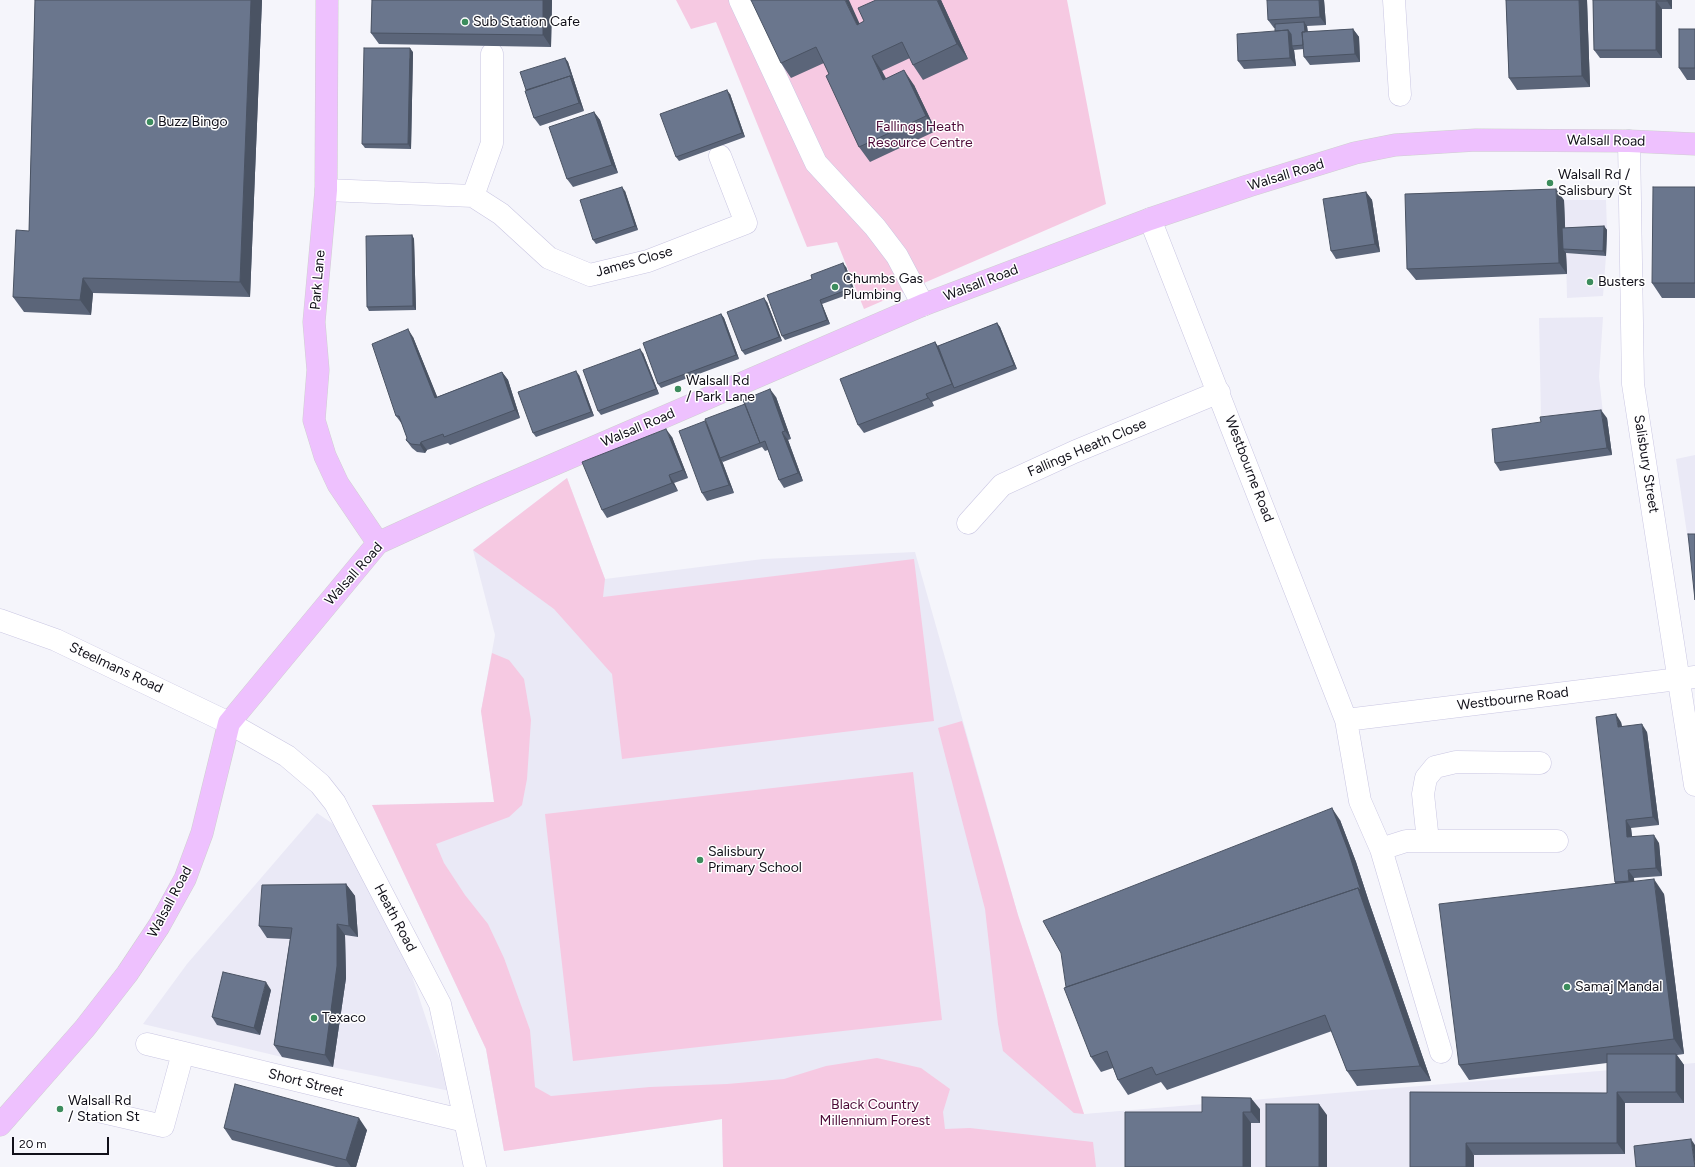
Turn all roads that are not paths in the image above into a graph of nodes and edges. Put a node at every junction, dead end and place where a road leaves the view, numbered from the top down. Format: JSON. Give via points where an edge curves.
{"nodes":[{"id":1,"x":327,"y":0,"type":"edge"},
{"id":2,"x":740,"y":0,"type":"edge"},
{"id":3,"x":1394,"y":0,"type":"edge"},
{"id":4,"x":492,"y":54,"type":"edge"},
{"id":5,"x":1400,"y":95,"type":"dead end"},
{"id":6,"x":1629,"y":141,"type":"junction"},
{"id":7,"x":1695,"y":144,"type":"edge"},
{"id":8,"x":720,"y":156,"type":"dead end"},
{"id":9,"x":326,"y":190,"type":"junction"},
{"id":10,"x":472,"y":196,"type":"junction"},
{"id":11,"x":1150,"y":219,"type":"junction"},
{"id":12,"x":922,"y":305,"type":"junction"},
{"id":13,"x":1219,"y":392,"type":"junction"},
{"id":14,"x":968,"y":523,"type":"dead end"},
{"id":15,"x":378,"y":543,"type":"junction"},
{"id":16,"x":0,"y":620,"type":"edge"},
{"id":17,"x":1687,"y":678,"type":"edge"},
{"id":18,"x":1346,"y":720,"type":"junction"},
{"id":19,"x":229,"y":723,"type":"junction"},
{"id":20,"x":1540,"y":763,"type":"dead end"},
{"id":21,"x":1695,"y":785,"type":"edge"},
{"id":22,"x":1428,"y":841,"type":"junction"},
{"id":23,"x":1557,"y":841,"type":"dead end"},
{"id":24,"x":1382,"y":849,"type":"junction"},
{"id":25,"x":147,"y":1044,"type":"dead end"},
{"id":26,"x":1441,"y":1052,"type":"dead end"},
{"id":27,"x":183,"y":1053,"type":"junction"},
{"id":28,"x":98,"y":1111,"type":"dead end"},
{"id":29,"x":465,"y":1122,"type":"junction"},
{"id":30,"x":0,"y":1125,"type":"edge"},
{"id":31,"x":475,"y":1167,"type":"edge"}],
"edges":[{"from":1,"to":9,"type":"main road","name":"Park Lane"},
{"from":2,"to":12,"type":"street","via":[[816,163],[875,227],[897,256]]},
{"from":3,"to":5,"type":"street"},
{"from":4,"to":10,"type":"street","via":[[492,142]]},
{"from":6,"to":7,"type":"main road","name":"Walsall Road"},
{"from":6,"to":11,"type":"main road","name":"Walsall Road","via":[[1476,140],[1395,145],[1340,158]]},
{"from":6,"to":17,"type":"street","name":"Salisbury Street","via":[[1633,384]]},
{"from":8,"to":10,"type":"street","name":"James Close","via":[[746,223],[648,261],[590,275],[549,258],[501,214]]},
{"from":9,"to":10,"type":"street","name":"James Close"},
{"from":9,"to":15,"type":"main road","name":"Park Lane","via":[[314,322],[318,370],[314,420],[325,456],[338,484]]},
{"from":11,"to":12,"type":"main road","name":"Walsall Road"},
{"from":11,"to":13,"type":"street","name":"Westbourne Road"},
{"from":12,"to":15,"type":"main road","name":"Walsall Road"},
{"from":13,"to":14,"type":"street","name":"Fallings Heath Close","via":[[1002,485]]},
{"from":13,"to":18,"type":"street","name":"Westbourne Road"},
{"from":15,"to":19,"type":"main road","name":"Walsall Road"},
{"from":16,"to":19,"type":"street","name":"Steelmans Road","via":[[56,640]]},
{"from":17,"to":18,"type":"street","name":"Westbourne Road"},
{"from":17,"to":21,"type":"street","name":"Salisbury Street"},
{"from":18,"to":24,"type":"street","name":"Westbourne Road","via":[[1360,801]]},
{"from":19,"to":29,"type":"street","name":"Heath Road","via":[[287,756],[320,784],[335,803],[440,1004]]},
{"from":19,"to":30,"type":"main road","name":"Walsall Road","via":[[202,832],[185,879],[159,926],[85,1028]]},
{"from":20,"to":22,"type":"street","via":[[1456,762],[1435,767],[1426,778],[1423,794]]},
{"from":22,"to":23,"type":"street"},
{"from":22,"to":24,"type":"street","via":[[1406,841]]},
{"from":24,"to":26,"type":"street","name":"Westbourne Road"},
{"from":25,"to":27,"type":"street","name":"Short Street"},
{"from":27,"to":28,"type":"street","via":[[163,1126]]},
{"from":27,"to":29,"type":"street","name":"Short Street"},
{"from":29,"to":31,"type":"street","name":"Heath Road"}]}
